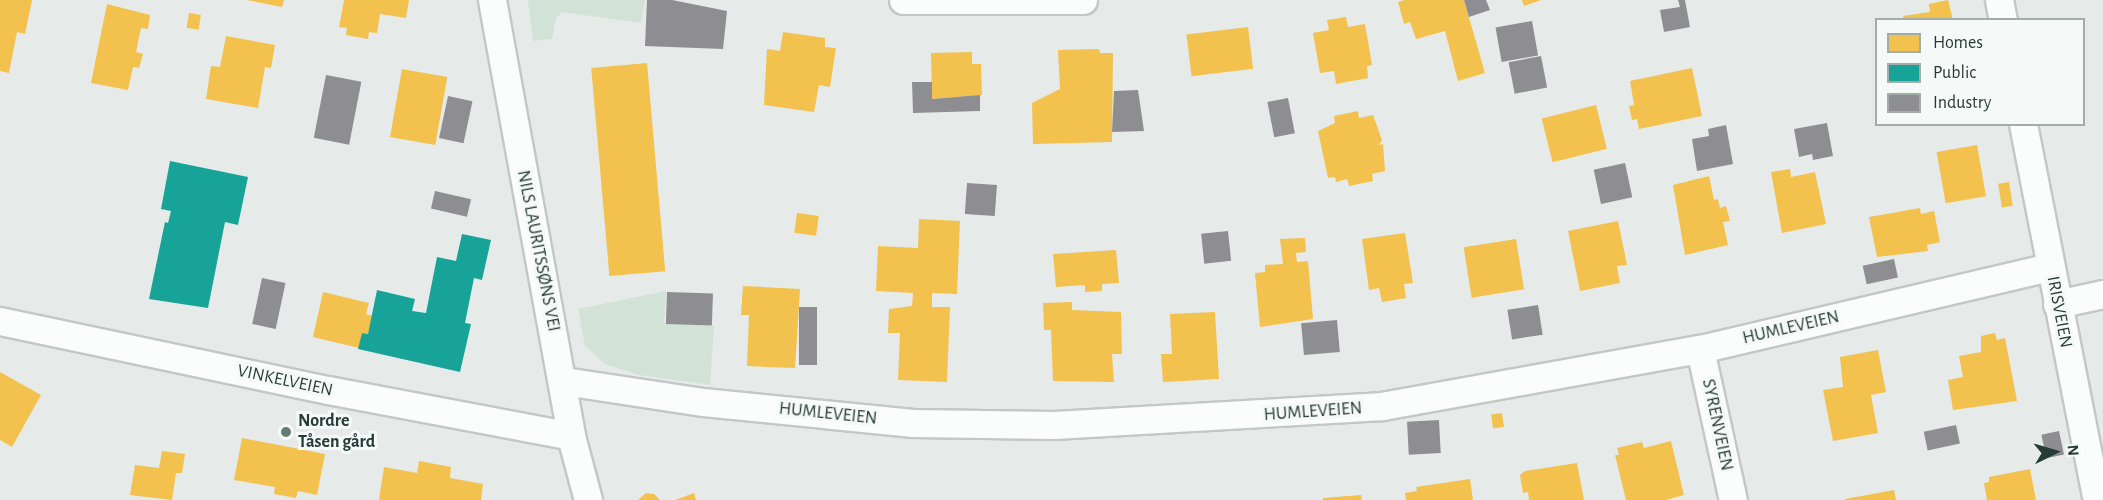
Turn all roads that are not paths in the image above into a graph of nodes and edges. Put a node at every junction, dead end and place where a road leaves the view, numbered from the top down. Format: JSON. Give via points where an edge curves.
{"nodes":[{"id":1,"x":492,"y":0,"type":"edge"},
{"id":2,"x":903,"y":0,"type":"edge"},
{"id":3,"x":1083,"y":0,"type":"edge"},
{"id":4,"x":1999,"y":0,"type":"edge"},
{"id":5,"x":2003,"y":18,"type":"edge"},
{"id":6,"x":2023,"y":126,"type":"edge"},
{"id":7,"x":2050,"y":267,"type":"junction"},
{"id":8,"x":2103,"y":294,"type":"edge"},
{"id":9,"x":2057,"y":304,"type":"junction"},
{"id":10,"x":0,"y":321,"type":"edge"},
{"id":11,"x":1700,"y":349,"type":"junction"},
{"id":12,"x":564,"y":381,"type":"junction"},
{"id":13,"x":571,"y":436,"type":"junction"},
{"id":14,"x":588,"y":500,"type":"edge"},
{"id":15,"x":1733,"y":500,"type":"edge"},
{"id":16,"x":2097,"y":500,"type":"edge"}],
"edges":[{"from":1,"to":12,"type":"street","name":"NILS LAURITSSØNS VEI"},
{"from":2,"to":3,"type":"street"},
{"from":4,"to":5,"type":"street"},
{"from":6,"to":7,"type":"street","name":"IRISVEIEN"},
{"from":7,"to":9,"type":"street","name":"IRISVEIEN"},
{"from":7,"to":11,"type":"street","name":"HUMLEVEIEN"},
{"from":8,"to":9,"type":"street"},
{"from":9,"to":16,"type":"street","name":"IRISVEIEN"},
{"from":10,"to":13,"type":"street","name":"VINKELVEIEN"},
{"from":11,"to":12,"type":"street","name":"HUMLEVEIEN","via":[[1383,406],[1055,425],[913,423],[703,402]]},
{"from":11,"to":15,"type":"street","name":"SYRENVEIEN"},
{"from":12,"to":13,"type":"street","name":"NILS LAURITSSØNS VEI"},
{"from":13,"to":14,"type":"street","name":"NILS LAURITSSØNS VEI"}]}
